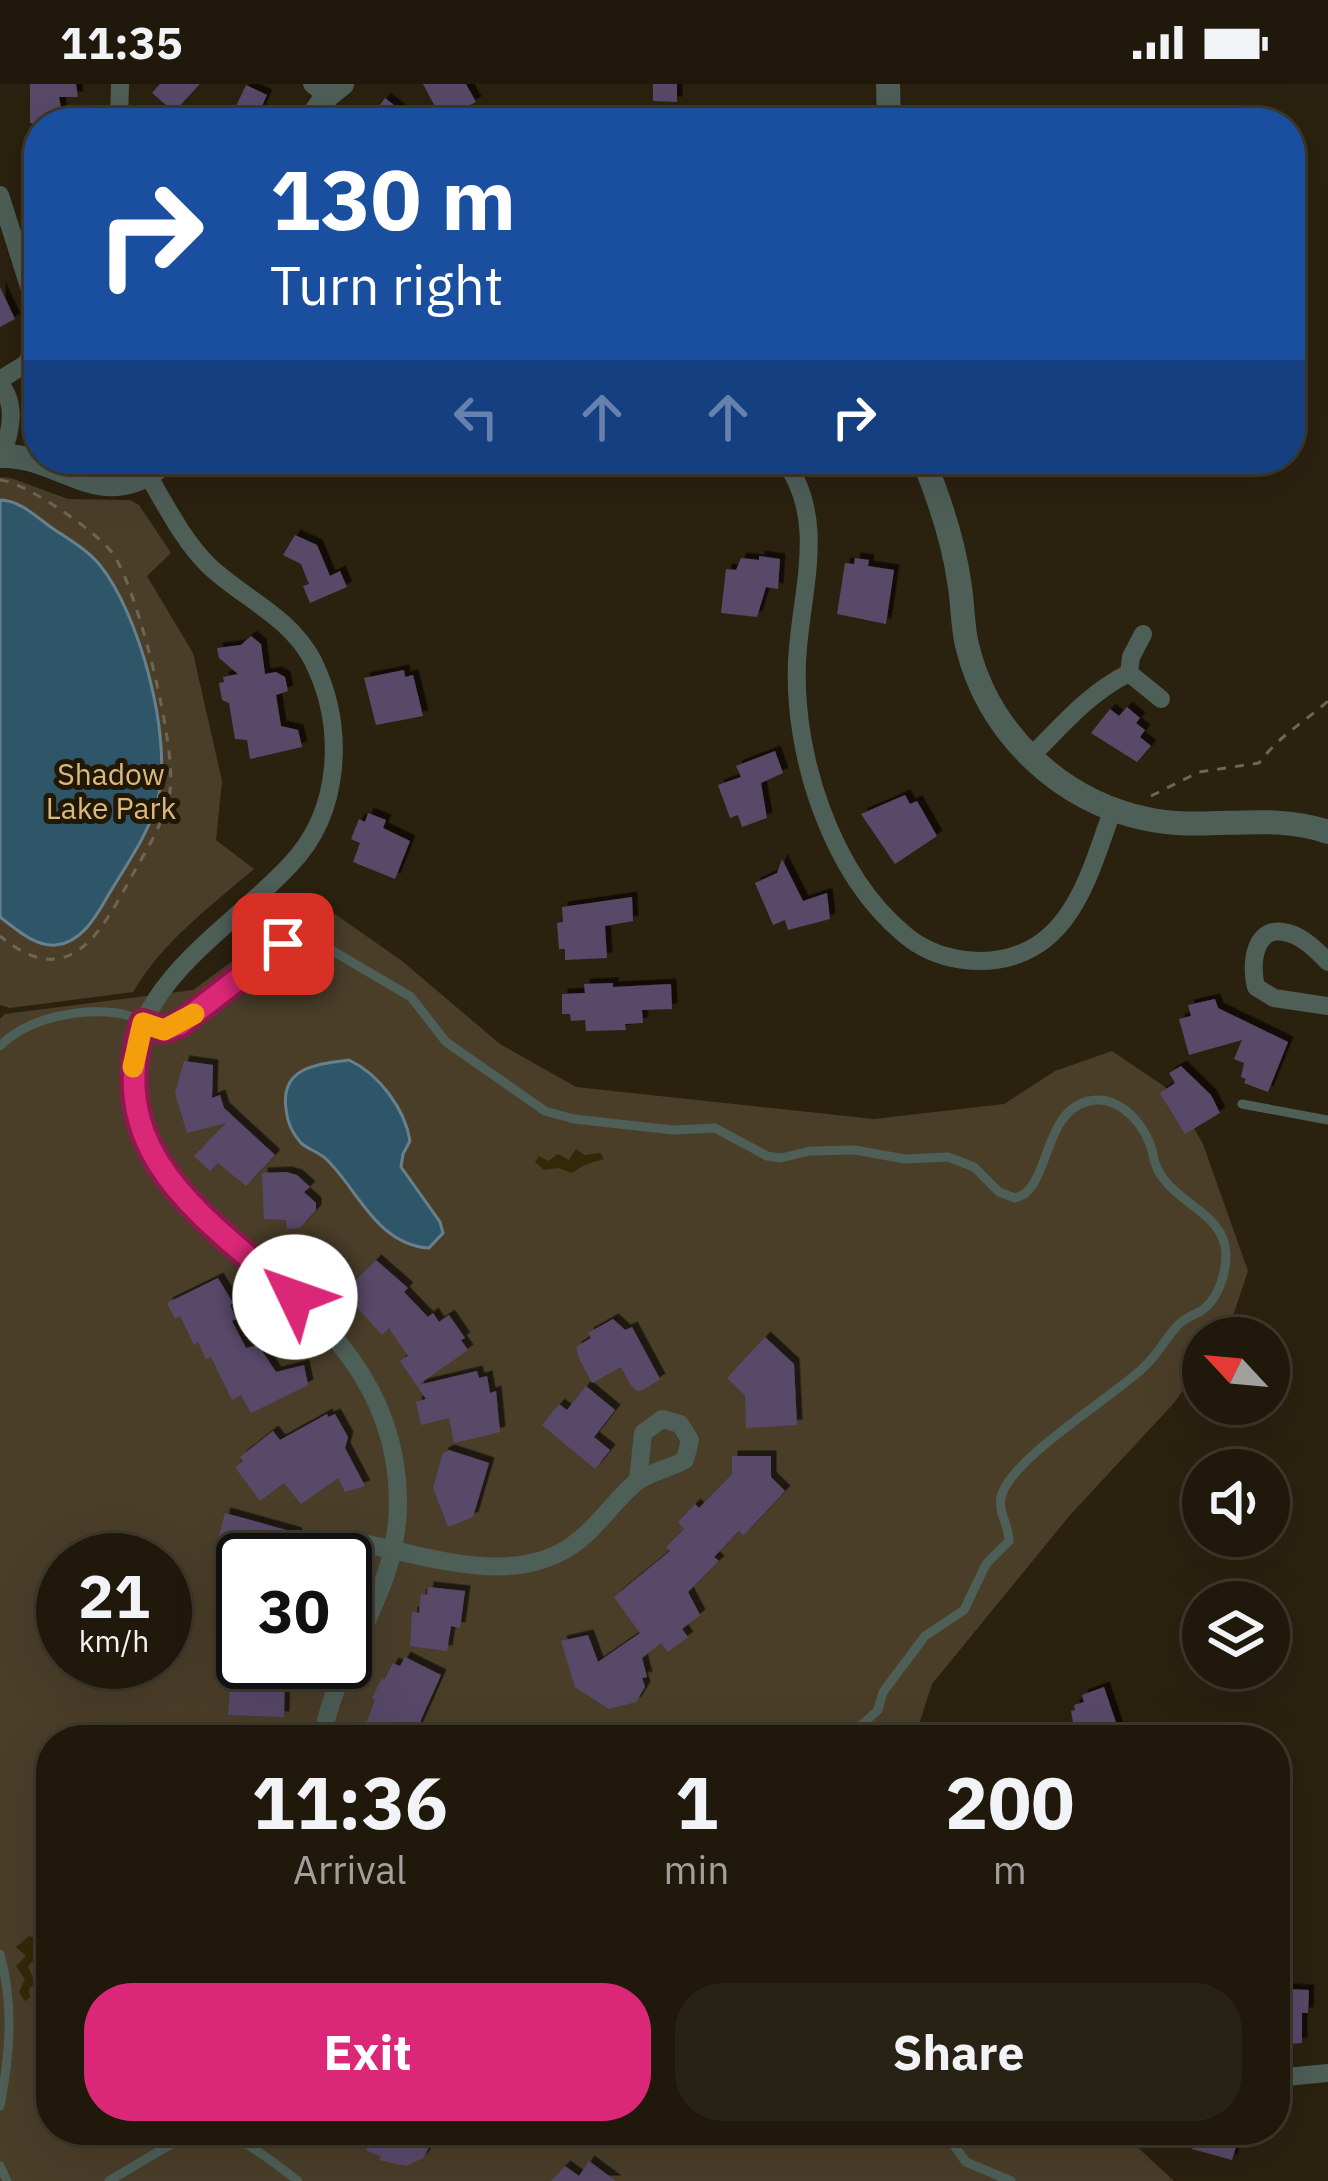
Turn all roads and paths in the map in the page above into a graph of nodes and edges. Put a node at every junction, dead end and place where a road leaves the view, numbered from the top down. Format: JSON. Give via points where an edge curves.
{"nodes":[{"id":1,"x":0,"y":195,"type":"edge"},
{"id":2,"x":24,"y":271,"type":"edge"},
{"id":3,"x":0,"y":382,"type":"edge"},
{"id":4,"x":0,"y":455,"type":"edge"},
{"id":5,"x":69,"y":474,"type":"edge"},
{"id":6,"x":137,"y":474,"type":"edge"},
{"id":7,"x":160,"y":474,"type":"edge"},
{"id":8,"x":794,"y":474,"type":"edge"},
{"id":9,"x":929,"y":474,"type":"edge"},
{"id":10,"x":0,"y":480,"type":"edge"},
{"id":11,"x":1143,"y":634,"type":"dead end"},
{"id":12,"x":1129,"y":673,"type":"junction"},
{"id":13,"x":1161,"y":700,"type":"dead end"},
{"id":14,"x":1328,"y":701,"type":"edge"},
{"id":15,"x":1030,"y":758,"type":"junction"},
{"id":16,"x":1150,"y":797,"type":"dead end"},
{"id":17,"x":1113,"y":809,"type":"junction"},
{"id":18,"x":1328,"y":832,"type":"edge"},
{"id":19,"x":0,"y":936,"type":"edge"},
{"id":20,"x":1328,"y":962,"type":"edge"},
{"id":21,"x":1328,"y":1006,"type":"edge"},
{"id":22,"x":143,"y":1023,"type":"junction"},
{"id":23,"x":0,"y":1046,"type":"edge"},
{"id":24,"x":1242,"y":1104,"type":"dead end"},
{"id":25,"x":1328,"y":1120,"type":"edge"},
{"id":26,"x":638,"y":1480,"type":"dead end"},
{"id":27,"x":372,"y":1544,"type":"edge"},
{"id":28,"x":395,"y":1548,"type":"junction"},
{"id":29,"x":372,"y":1607,"type":"edge"},
{"id":30,"x":336,"y":1689,"type":"edge"},
{"id":31,"x":326,"y":1725,"type":"edge"},
{"id":32,"x":862,"y":1725,"type":"edge"},
{"id":33,"x":0,"y":1954,"type":"edge"},
{"id":34,"x":1328,"y":2074,"type":"edge"},
{"id":35,"x":1290,"y":2077,"type":"edge"},
{"id":36,"x":0,"y":2105,"type":"edge"},
{"id":37,"x":167,"y":2145,"type":"edge"},
{"id":38,"x":251,"y":2145,"type":"edge"},
{"id":39,"x":954,"y":2145,"type":"edge"},
{"id":40,"x":0,"y":2166,"type":"edge"},
{"id":41,"x":7,"y":2181,"type":"edge"},
{"id":42,"x":110,"y":2181,"type":"edge"},
{"id":43,"x":298,"y":2181,"type":"edge"},
{"id":44,"x":1011,"y":2181,"type":"edge"}],
"edges":[{"from":1,"to":2,"type":"street"},
{"from":3,"to":4,"type":"street","via":[[11,428]]},
{"from":5,"to":6,"type":"street","via":[[113,484]]},
{"from":7,"to":22,"type":"street","via":[[181,535],[289,625],[312,658],[330,701],[335,748],[330,789],[293,862],[182,965]]},
{"from":8,"to":17,"type":"street","via":[[812,541],[796,669],[809,765],[860,886],[893,925],[919,947],[953,958],[989,962],[1027,951],[1065,921]]},
{"from":9,"to":15,"type":"street","via":[[967,646],[994,710]]},
{"from":10,"to":19,"type":"path","via":[[38,495],[112,551],[148,642],[171,768],[161,820],[100,934],[81,951],[40,959]]},
{"from":11,"to":12,"type":"street"},
{"from":12,"to":13,"type":"street"},
{"from":12,"to":15,"type":"street","via":[[1079,705]]},
{"from":14,"to":16,"type":"path","via":[[1280,735],[1258,763],[1199,772]]},
{"from":15,"to":17,"type":"street","via":[[1073,793]]},
{"from":17,"to":18,"type":"street","via":[[1180,826],[1267,820]]},
{"from":20,"to":21,"type":"street","via":[[1286,931],[1269,934],[1251,966],[1256,987],[1274,998]]},
{"from":22,"to":23,"type":"lane","via":[[118,1013],[70,1015],[22,1029]]},
{"from":22,"to":28,"type":"street","via":[[134,1095],[149,1147],[174,1189],[326,1324],[366,1377],[389,1437]]},
{"from":22,"to":32,"type":"lane","via":[[164,1030],[180,1024],[267,953],[301,940],[411,997],[446,1042],[545,1111],[574,1119],[715,1128],[781,1158],[810,1150],[948,1157],[1015,1198],[1031,1190],[1072,1110],[1108,1102],[1140,1124],[1160,1179],[1214,1221],[1226,1249],[1217,1294],[1182,1320],[1145,1367],[1009,1479],[1000,1511],[1009,1541],[986,1564],[964,1610],[925,1636]]},
{"from":24,"to":25,"type":"lane"},
{"from":26,"to":28,"type":"street","via":[[592,1529],[539,1563],[446,1561]]},
{"from":27,"to":28,"type":"street"},
{"from":28,"to":29,"type":"street"},
{"from":30,"to":31,"type":"street"},
{"from":33,"to":36,"type":"lane","via":[[11,2022]]},
{"from":34,"to":35,"type":"street"},
{"from":37,"to":42,"type":"lane"},
{"from":38,"to":43,"type":"lane"},
{"from":39,"to":44,"type":"lane","via":[[966,2162]]},
{"from":40,"to":41,"type":"lane"}]}
